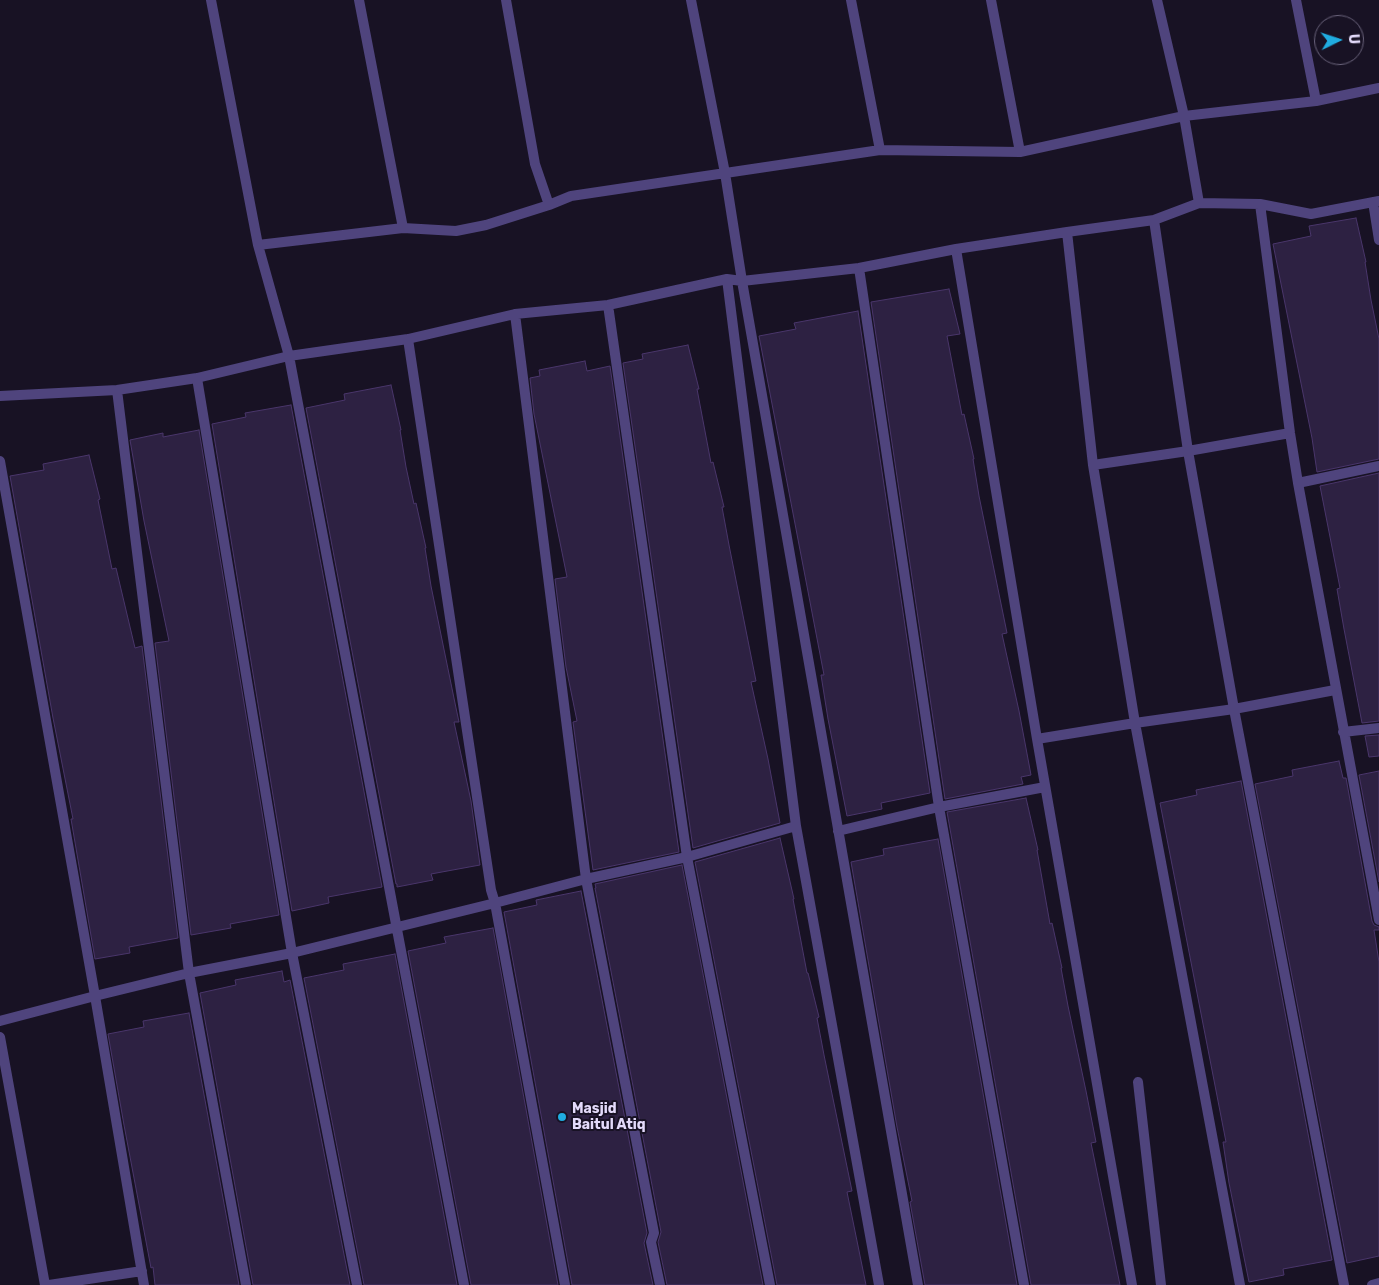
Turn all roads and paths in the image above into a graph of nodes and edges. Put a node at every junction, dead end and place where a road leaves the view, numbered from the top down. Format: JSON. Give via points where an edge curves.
{"nodes":[{"id":1,"x":211,"y":0,"type":"edge"},
{"id":2,"x":359,"y":0,"type":"edge"},
{"id":3,"x":506,"y":0,"type":"edge"},
{"id":4,"x":691,"y":0,"type":"edge"},
{"id":5,"x":851,"y":0,"type":"edge"},
{"id":6,"x":991,"y":0,"type":"edge"},
{"id":7,"x":1157,"y":0,"type":"edge"},
{"id":8,"x":1296,"y":0,"type":"edge"},
{"id":9,"x":1379,"y":88,"type":"edge"},
{"id":10,"x":1316,"y":101,"type":"junction"},
{"id":11,"x":1184,"y":116,"type":"junction"},
{"id":12,"x":880,"y":150,"type":"junction"},
{"id":13,"x":1020,"y":152,"type":"junction"},
{"id":14,"x":725,"y":172,"type":"junction"},
{"id":15,"x":1376,"y":201,"type":"edge"},
{"id":16,"x":1199,"y":203,"type":"junction"},
{"id":17,"x":1260,"y":204,"type":"junction"},
{"id":18,"x":549,"y":205,"type":"junction"},
{"id":19,"x":1154,"y":220,"type":"junction"},
{"id":20,"x":402,"y":228,"type":"junction"},
{"id":21,"x":1067,"y":232,"type":"junction"},
{"id":22,"x":1379,"y":240,"type":"edge"},
{"id":23,"x":258,"y":245,"type":"junction"},
{"id":24,"x":956,"y":249,"type":"junction"},
{"id":25,"x":859,"y":268,"type":"junction"},
{"id":26,"x":727,"y":279,"type":"junction"},
{"id":27,"x":742,"y":281,"type":"junction"},
{"id":28,"x":608,"y":305,"type":"junction"},
{"id":29,"x":515,"y":314,"type":"junction"},
{"id":30,"x":408,"y":339,"type":"junction"},
{"id":31,"x":289,"y":356,"type":"junction"},
{"id":32,"x":197,"y":378,"type":"junction"},
{"id":33,"x":117,"y":390,"type":"junction"},
{"id":34,"x":0,"y":396,"type":"edge"},
{"id":35,"x":1290,"y":434,"type":"junction"},
{"id":36,"x":1188,"y":451,"type":"junction"},
{"id":37,"x":0,"y":461,"type":"edge"},
{"id":38,"x":1093,"y":465,"type":"junction"},
{"id":39,"x":1379,"y":466,"type":"edge"},
{"id":40,"x":1298,"y":483,"type":"junction"},
{"id":41,"x":1335,"y":690,"type":"junction"},
{"id":42,"x":1234,"y":709,"type":"junction"},
{"id":43,"x":1135,"y":722,"type":"junction"},
{"id":44,"x":1379,"y":728,"type":"edge"},
{"id":45,"x":1343,"y":732,"type":"junction"},
{"id":46,"x":1037,"y":739,"type":"junction"},
{"id":47,"x":1046,"y":788,"type":"junction"},
{"id":48,"x":939,"y":807,"type":"junction"},
{"id":49,"x":796,"y":826,"type":"junction"},
{"id":50,"x":838,"y":831,"type":"junction"},
{"id":51,"x":687,"y":857,"type":"junction"},
{"id":52,"x":586,"y":879,"type":"junction"},
{"id":53,"x":495,"y":903,"type":"junction"},
{"id":54,"x":1379,"y":920,"type":"edge"},
{"id":55,"x":397,"y":928,"type":"junction"},
{"id":56,"x":292,"y":953,"type":"junction"},
{"id":57,"x":190,"y":973,"type":"junction"},
{"id":58,"x":95,"y":996,"type":"junction"},
{"id":59,"x":0,"y":1021,"type":"edge"},
{"id":60,"x":0,"y":1037,"type":"edge"},
{"id":61,"x":1138,"y":1082,"type":"dead end"},
{"id":62,"x":142,"y":1272,"type":"junction"},
{"id":63,"x":1379,"y":1283,"type":"edge"},
{"id":64,"x":45,"y":1285,"type":"edge"},
{"id":65,"x":49,"y":1285,"type":"edge"},
{"id":66,"x":144,"y":1285,"type":"edge"},
{"id":67,"x":246,"y":1285,"type":"edge"},
{"id":68,"x":357,"y":1285,"type":"edge"},
{"id":69,"x":464,"y":1285,"type":"edge"},
{"id":70,"x":565,"y":1285,"type":"edge"},
{"id":71,"x":660,"y":1285,"type":"edge"},
{"id":72,"x":770,"y":1285,"type":"edge"},
{"id":73,"x":879,"y":1285,"type":"edge"},
{"id":74,"x":918,"y":1285,"type":"edge"},
{"id":75,"x":1024,"y":1285,"type":"edge"},
{"id":76,"x":1132,"y":1285,"type":"edge"},
{"id":77,"x":1161,"y":1285,"type":"edge"},
{"id":78,"x":1240,"y":1285,"type":"edge"},
{"id":79,"x":1344,"y":1285,"type":"edge"},
{"id":80,"x":1372,"y":1285,"type":"edge"}],
"edges":[{"from":1,"to":23,"type":"street"},
{"from":2,"to":20,"type":"street"},
{"from":3,"to":18,"type":"street","via":[[535,164]]},
{"from":4,"to":14,"type":"street"},
{"from":5,"to":12,"type":"street"},
{"from":6,"to":13,"type":"street"},
{"from":7,"to":11,"type":"street"},
{"from":8,"to":10,"type":"street"},
{"from":9,"to":10,"type":"street"},
{"from":10,"to":11,"type":"street"},
{"from":11,"to":13,"type":"street"},
{"from":11,"to":16,"type":"street"},
{"from":12,"to":13,"type":"street"},
{"from":12,"to":14,"type":"street"},
{"from":14,"to":18,"type":"street","via":[[571,196]]},
{"from":14,"to":27,"type":"street"},
{"from":15,"to":17,"type":"street","via":[[1311,214]]},
{"from":15,"to":22,"type":"street"},
{"from":16,"to":17,"type":"street"},
{"from":16,"to":19,"type":"street"},
{"from":17,"to":35,"type":"street"},
{"from":18,"to":20,"type":"street","via":[[456,231]]},
{"from":19,"to":21,"type":"street"},
{"from":19,"to":36,"type":"street"},
{"from":20,"to":23,"type":"street"},
{"from":21,"to":24,"type":"street"},
{"from":21,"to":38,"type":"street"},
{"from":23,"to":31,"type":"street"},
{"from":24,"to":25,"type":"street"},
{"from":24,"to":46,"type":"street"},
{"from":25,"to":27,"type":"street"},
{"from":25,"to":48,"type":"street"},
{"from":26,"to":27,"type":"street"},
{"from":26,"to":28,"type":"street"},
{"from":26,"to":49,"type":"street"},
{"from":27,"to":50,"type":"street"},
{"from":28,"to":29,"type":"street"},
{"from":28,"to":51,"type":"street"},
{"from":29,"to":30,"type":"street"},
{"from":29,"to":52,"type":"street"},
{"from":30,"to":31,"type":"street"},
{"from":30,"to":53,"type":"street"},
{"from":31,"to":32,"type":"street"},
{"from":31,"to":55,"type":"street"},
{"from":32,"to":33,"type":"street"},
{"from":32,"to":56,"type":"street"},
{"from":33,"to":34,"type":"street"},
{"from":33,"to":57,"type":"street"},
{"from":35,"to":36,"type":"street"},
{"from":35,"to":40,"type":"street"},
{"from":36,"to":38,"type":"street"},
{"from":36,"to":42,"type":"street"},
{"from":37,"to":58,"type":"street"},
{"from":38,"to":43,"type":"street"},
{"from":39,"to":40,"type":"street"},
{"from":40,"to":41,"type":"street"},
{"from":41,"to":42,"type":"street"},
{"from":41,"to":45,"type":"street"},
{"from":42,"to":43,"type":"street"},
{"from":42,"to":79,"type":"street"},
{"from":43,"to":46,"type":"street"},
{"from":43,"to":78,"type":"street"},
{"from":44,"to":45,"type":"street"},
{"from":45,"to":54,"type":"street"},
{"from":46,"to":47,"type":"street"},
{"from":47,"to":48,"type":"street"},
{"from":47,"to":76,"type":"street"},
{"from":48,"to":50,"type":"street"},
{"from":48,"to":75,"type":"street"},
{"from":49,"to":51,"type":"street"},
{"from":49,"to":73,"type":"street"},
{"from":50,"to":74,"type":"street"},
{"from":51,"to":52,"type":"street"},
{"from":51,"to":72,"type":"street"},
{"from":52,"to":53,"type":"street"},
{"from":52,"to":71,"type":"street","via":[[654,1233],[651,1242]]},
{"from":53,"to":55,"type":"street"},
{"from":53,"to":70,"type":"street"},
{"from":55,"to":56,"type":"street"},
{"from":55,"to":69,"type":"street"},
{"from":56,"to":57,"type":"street"},
{"from":56,"to":68,"type":"street"},
{"from":57,"to":58,"type":"street"},
{"from":57,"to":67,"type":"street"},
{"from":58,"to":59,"type":"street"},
{"from":58,"to":62,"type":"street"},
{"from":60,"to":64,"type":"street"},
{"from":61,"to":77,"type":"street"},
{"from":62,"to":65,"type":"street"},
{"from":62,"to":66,"type":"street"},
{"from":63,"to":80,"type":"street"}]}
